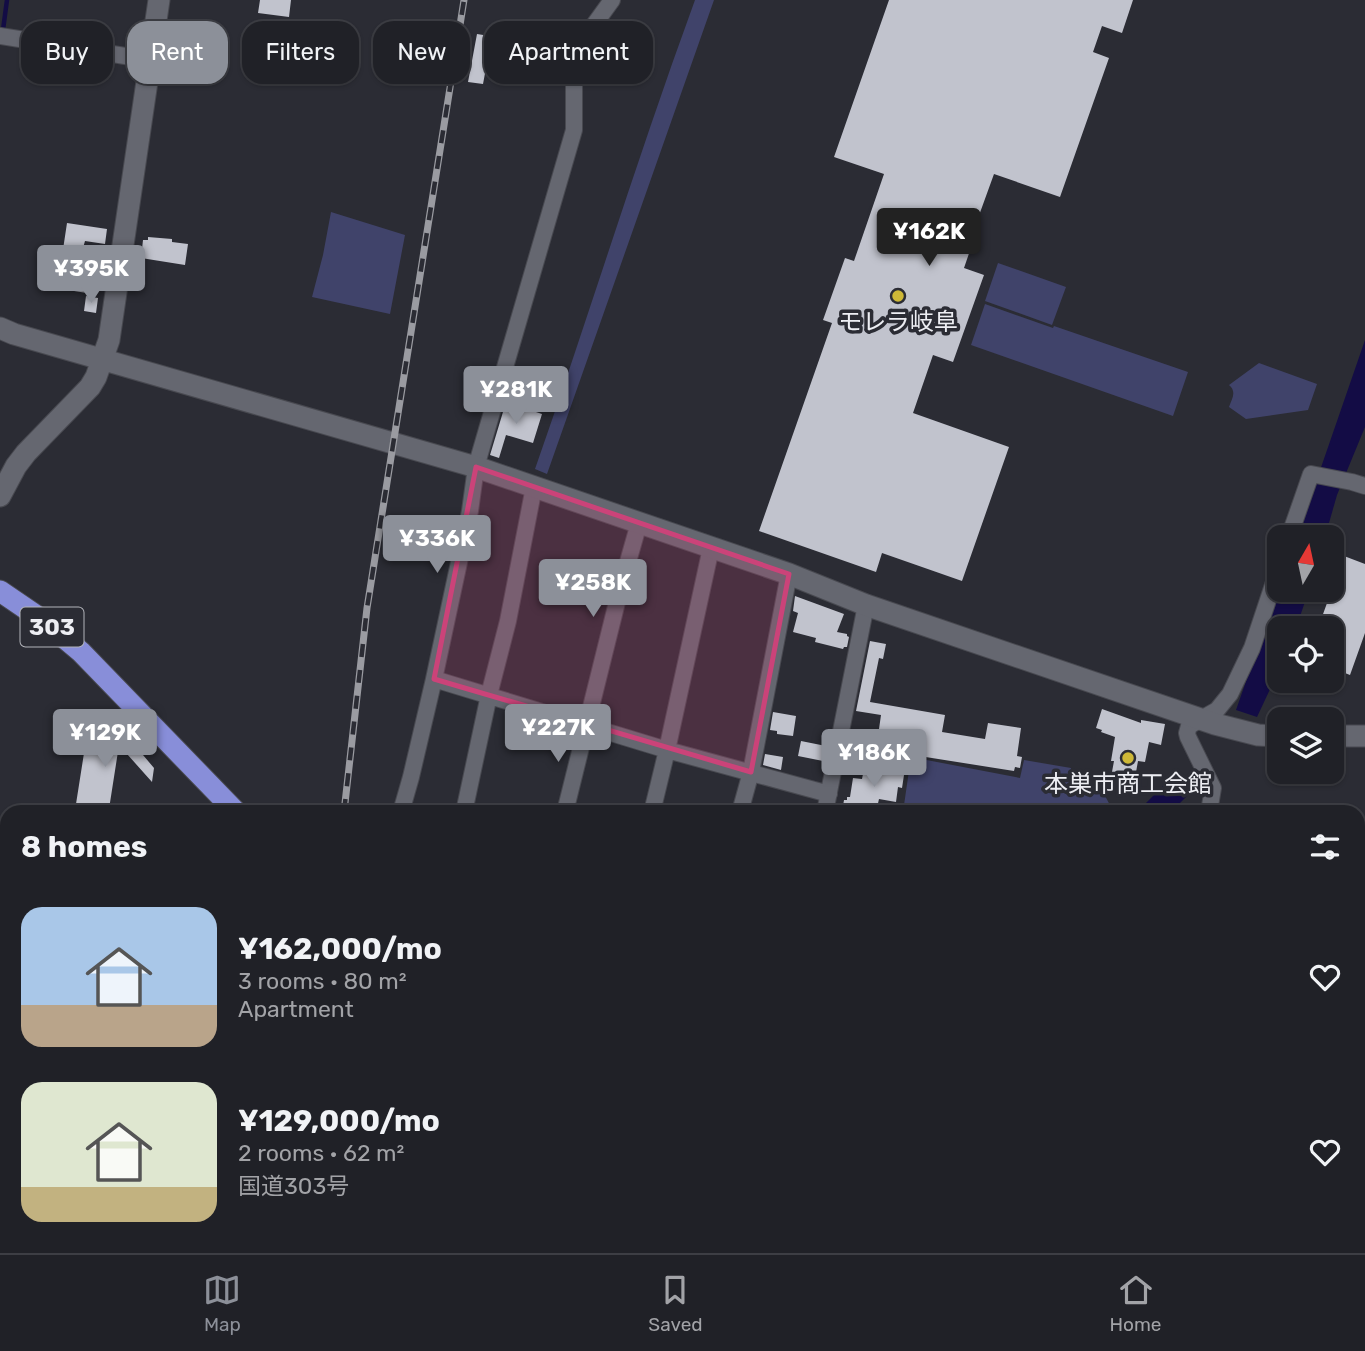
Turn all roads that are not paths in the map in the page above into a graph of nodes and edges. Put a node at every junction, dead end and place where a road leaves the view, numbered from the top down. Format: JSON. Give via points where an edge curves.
{"nodes":[{"id":1,"x":159,"y":0,"type":"edge"},
{"id":2,"x":612,"y":0,"type":"edge"},
{"id":3,"x":156,"y":21,"type":"edge"},
{"id":4,"x":0,"y":36,"type":"edge"},
{"id":5,"x":127,"y":56,"type":"edge"},
{"id":6,"x":146,"y":84,"type":"edge"},
{"id":7,"x":0,"y":328,"type":"edge"},
{"id":8,"x":102,"y":360,"type":"junction"},
{"id":9,"x":476,"y":467,"type":"junction"},
{"id":10,"x":1365,"y":486,"type":"edge"},
{"id":11,"x":534,"y":487,"type":"junction"},
{"id":12,"x":0,"y":496,"type":"edge"},
{"id":13,"x":639,"y":523,"type":"junction"},
{"id":14,"x":1293,"y":525,"type":"edge"},
{"id":15,"x":711,"y":548,"type":"junction"},
{"id":16,"x":789,"y":575,"type":"junction"},
{"id":17,"x":0,"y":591,"type":"edge"},
{"id":18,"x":1267,"y":602,"type":"edge"},
{"id":19,"x":866,"y":605,"type":"junction"},
{"id":20,"x":433,"y":679,"type":"junction"},
{"id":21,"x":489,"y":695,"type":"junction"},
{"id":22,"x":1200,"y":719,"type":"junction"},
{"id":23,"x":587,"y":724,"type":"junction"},
{"id":24,"x":1267,"y":735,"type":"edge"},
{"id":25,"x":1344,"y":736,"type":"edge"},
{"id":26,"x":1365,"y":736,"type":"edge"},
{"id":27,"x":667,"y":750,"type":"junction"},
{"id":28,"x":751,"y":772,"type":"junction"},
{"id":29,"x":829,"y":794,"type":"junction"},
{"id":30,"x":229,"y":805,"type":"edge"},
{"id":31,"x":403,"y":805,"type":"edge"},
{"id":32,"x":465,"y":805,"type":"edge"},
{"id":33,"x":567,"y":805,"type":"edge"},
{"id":34,"x":654,"y":805,"type":"edge"},
{"id":35,"x":742,"y":805,"type":"edge"},
{"id":36,"x":827,"y":805,"type":"edge"},
{"id":37,"x":1210,"y":805,"type":"edge"},
{"id":38,"x":641,"y":1253,"type":"edge"},
{"id":39,"x":647,"y":1253,"type":"edge"}],
"edges":[{"from":1,"to":3,"type":"street"},
{"from":2,"to":9,"type":"street","via":[[574,61],[574,130]]},
{"from":4,"to":5,"type":"street"},
{"from":6,"to":8,"type":"street"},
{"from":7,"to":8,"type":"street"},
{"from":8,"to":9,"type":"street"},
{"from":8,"to":12,"type":"street","via":[[90,387],[26,453]]},
{"from":9,"to":11,"type":"street"},
{"from":9,"to":20,"type":"street"},
{"from":10,"to":14,"type":"street","via":[[1311,474]]},
{"from":11,"to":13,"type":"street"},
{"from":11,"to":21,"type":"street"},
{"from":13,"to":15,"type":"street"},
{"from":13,"to":23,"type":"street"},
{"from":15,"to":16,"type":"street"},
{"from":15,"to":27,"type":"street"},
{"from":16,"to":19,"type":"street"},
{"from":16,"to":28,"type":"street"},
{"from":17,"to":30,"type":"highway","number":"303","via":[[81,652]]},
{"from":18,"to":22,"type":"street","via":[[1230,694],[1217,710]]},
{"from":19,"to":22,"type":"street"},
{"from":19,"to":29,"type":"street"},
{"from":20,"to":21,"type":"street"},
{"from":20,"to":31,"type":"street"},
{"from":21,"to":23,"type":"street"},
{"from":21,"to":32,"type":"street"},
{"from":22,"to":24,"type":"street"},
{"from":22,"to":37,"type":"street","via":[[1187,733],[1213,788]]},
{"from":23,"to":27,"type":"street"},
{"from":23,"to":33,"type":"street"},
{"from":25,"to":26,"type":"street"},
{"from":27,"to":28,"type":"street"},
{"from":27,"to":34,"type":"street"},
{"from":28,"to":29,"type":"street"},
{"from":28,"to":35,"type":"street"},
{"from":29,"to":36,"type":"street"},
{"from":38,"to":39,"type":"street"}]}
